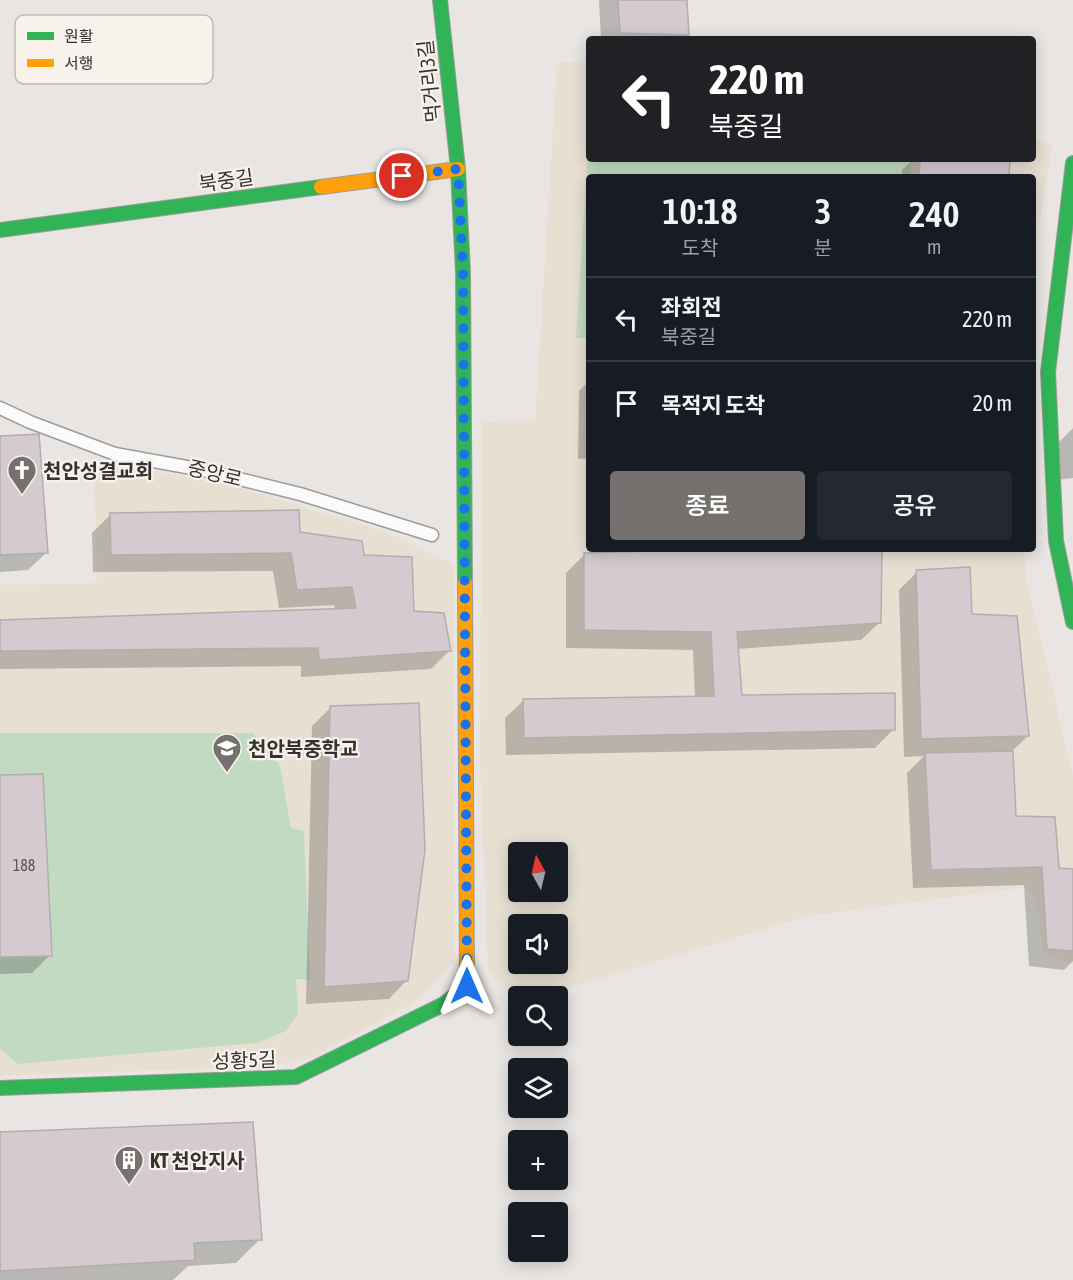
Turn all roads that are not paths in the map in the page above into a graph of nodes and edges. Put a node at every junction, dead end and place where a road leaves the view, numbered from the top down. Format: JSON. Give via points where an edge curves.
{"nodes":[{"id":1,"x":440,"y":0,"type":"edge"},
{"id":2,"x":1073,"y":163,"type":"edge"},
{"id":3,"x":458,"y":169,"type":"junction"},
{"id":4,"x":0,"y":230,"type":"edge"},
{"id":5,"x":0,"y":408,"type":"edge"},
{"id":6,"x":432,"y":535,"type":"dead end"},
{"id":7,"x":1073,"y":622,"type":"edge"},
{"id":8,"x":467,"y":986,"type":"joint"},
{"id":9,"x":0,"y":1088,"type":"edge"}],
"edges":[{"from":1,"to":3,"type":"street","name":"먹거리3길"},
{"from":2,"to":7,"type":"street","via":[[1048,372],[1056,541]]},
{"from":3,"to":4,"type":"street","name":"북중길"},
{"from":3,"to":8,"type":"street","name":"먹거리3길","via":[[463,273]]},
{"from":5,"to":6,"type":"lane","name":"중앙로","via":[[115,454],[267,486]]},
{"from":8,"to":9,"type":"street","name":"성황5길","via":[[444,1004],[296,1077]]}]}
